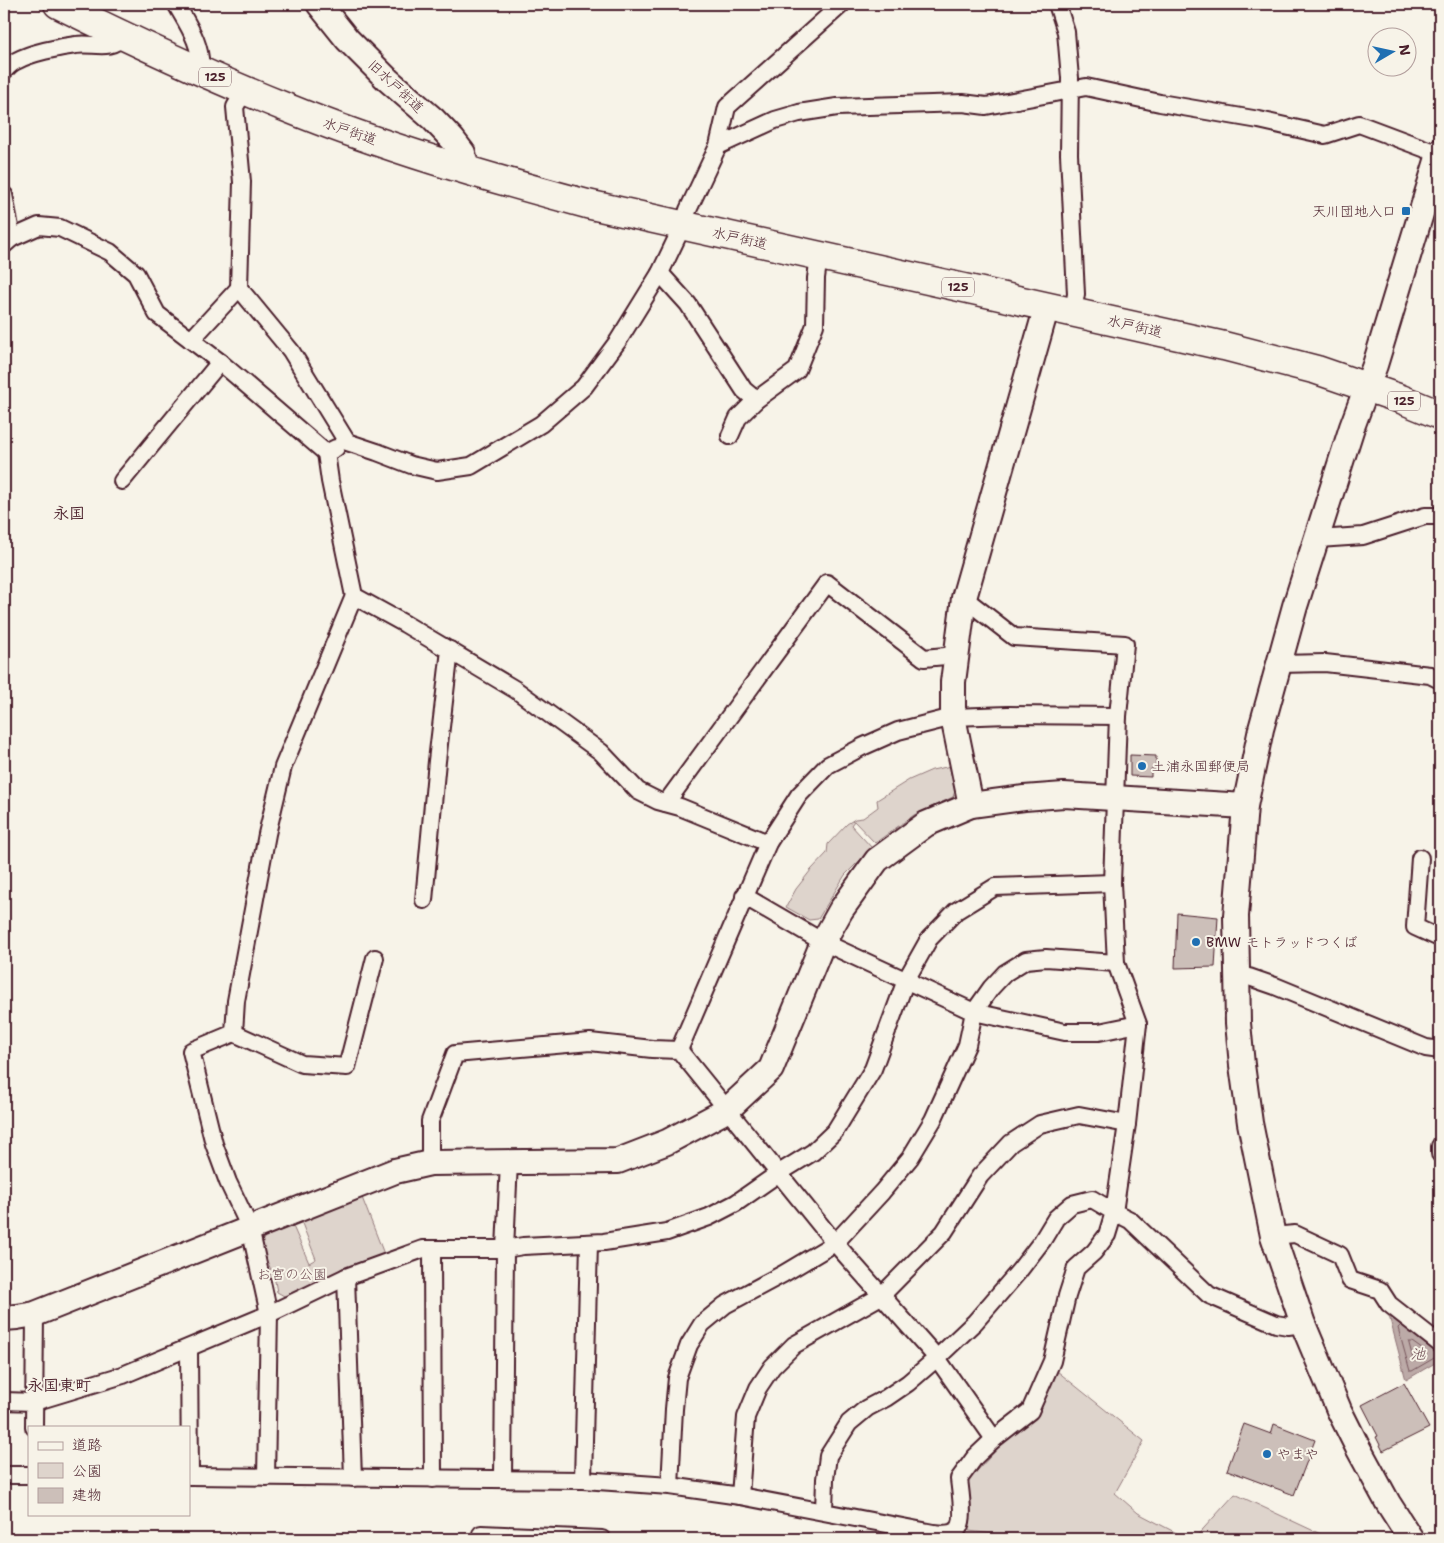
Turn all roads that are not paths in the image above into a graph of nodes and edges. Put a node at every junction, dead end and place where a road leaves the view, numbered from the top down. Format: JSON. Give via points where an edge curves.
{"nodes":[{"id":1,"x":58,"y":4,"type":"edge"},
{"id":2,"x":176,"y":4,"type":"edge"},
{"id":3,"x":319,"y":4,"type":"edge"},
{"id":4,"x":842,"y":4,"type":"edge"},
{"id":5,"x":1057,"y":4,"type":"edge"},
{"id":6,"x":123,"y":36,"type":"junction"},
{"id":7,"x":4,"y":71,"type":"edge"},
{"id":8,"x":200,"y":71,"type":"junction"},
{"id":9,"x":1070,"y":89,"type":"junction"},
{"id":10,"x":245,"y":90,"type":"junction"},
{"id":11,"x":430,"y":116,"type":"junction"},
{"id":12,"x":718,"y":146,"type":"junction"},
{"id":13,"x":414,"y":153,"type":"junction"},
{"id":14,"x":1440,"y":153,"type":"edge"},
{"id":15,"x":467,"y":170,"type":"junction"},
{"id":16,"x":4,"y":195,"type":"edge"},
{"id":17,"x":683,"y":225,"type":"junction"},
{"id":18,"x":8,"y":242,"type":"edge"},
{"id":19,"x":819,"y":256,"type":"junction"},
{"id":20,"x":660,"y":273,"type":"junction"},
{"id":21,"x":239,"y":288,"type":"junction"},
{"id":22,"x":1060,"y":309,"type":"junction"},
{"id":23,"x":191,"y":340,"type":"junction"},
{"id":24,"x":220,"y":362,"type":"junction"},
{"id":25,"x":1367,"y":387,"type":"junction"},
{"id":26,"x":756,"y":400,"type":"junction"},
{"id":27,"x":1440,"y":415,"type":"edge"},
{"id":28,"x":730,"y":436,"type":"dead end"},
{"id":29,"x":347,"y":442,"type":"junction"},
{"id":30,"x":326,"y":453,"type":"junction"},
{"id":31,"x":122,"y":481,"type":"dead end"},
{"id":32,"x":1440,"y":516,"type":"edge"},
{"id":33,"x":1318,"y":538,"type":"junction"},
{"id":34,"x":354,"y":596,"type":"junction"},
{"id":35,"x":964,"y":598,"type":"junction"},
{"id":36,"x":450,"y":650,"type":"junction"},
{"id":37,"x":956,"y":655,"type":"junction"},
{"id":38,"x":1279,"y":664,"type":"junction"},
{"id":39,"x":1440,"y":680,"type":"edge"},
{"id":40,"x":1118,"y":716,"type":"junction"},
{"id":41,"x":954,"y":717,"type":"junction"},
{"id":42,"x":1114,"y":797,"type":"junction"},
{"id":43,"x":666,"y":803,"type":"junction"},
{"id":44,"x":971,"y":805,"type":"junction"},
{"id":45,"x":1245,"y":806,"type":"junction"},
{"id":46,"x":768,"y":843,"type":"junction"},
{"id":47,"x":1420,"y":858,"type":"dead end"},
{"id":48,"x":1112,"y":883,"type":"junction"},
{"id":49,"x":744,"y":896,"type":"junction"},
{"id":50,"x":424,"y":900,"type":"dead end"},
{"id":51,"x":1440,"y":937,"type":"edge"},
{"id":52,"x":823,"y":942,"type":"junction"},
{"id":53,"x":375,"y":958,"type":"dead end"},
{"id":54,"x":1116,"y":963,"type":"junction"},
{"id":55,"x":1238,"y":975,"type":"junction"},
{"id":56,"x":906,"y":980,"type":"junction"},
{"id":57,"x":974,"y":1012,"type":"junction"},
{"id":58,"x":1138,"y":1024,"type":"junction"},
{"id":59,"x":234,"y":1033,"type":"junction"},
{"id":60,"x":679,"y":1050,"type":"junction"},
{"id":61,"x":1440,"y":1053,"type":"edge"},
{"id":62,"x":726,"y":1110,"type":"junction"},
{"id":63,"x":1127,"y":1124,"type":"junction"},
{"id":64,"x":1440,"y":1146,"type":"edge"},
{"id":65,"x":1440,"y":1154,"type":"edge"},
{"id":66,"x":509,"y":1162,"type":"junction"},
{"id":67,"x":430,"y":1163,"type":"junction"},
{"id":68,"x":778,"y":1173,"type":"junction"},
{"id":69,"x":1114,"y":1212,"type":"junction"},
{"id":70,"x":250,"y":1228,"type":"junction"},
{"id":71,"x":1273,"y":1236,"type":"junction"},
{"id":72,"x":589,"y":1243,"type":"junction"},
{"id":73,"x":836,"y":1243,"type":"junction"},
{"id":74,"x":432,"y":1249,"type":"junction"},
{"id":75,"x":505,"y":1249,"type":"junction"},
{"id":76,"x":346,"y":1277,"type":"junction"},
{"id":77,"x":881,"y":1296,"type":"junction"},
{"id":78,"x":35,"y":1314,"type":"junction"},
{"id":79,"x":269,"y":1314,"type":"junction"},
{"id":80,"x":4,"y":1318,"type":"edge"},
{"id":81,"x":1303,"y":1324,"type":"junction"},
{"id":82,"x":1440,"y":1344,"type":"edge"},
{"id":83,"x":190,"y":1348,"type":"junction"},
{"id":84,"x":937,"y":1358,"type":"junction"},
{"id":85,"x":4,"y":1402,"type":"edge"},
{"id":86,"x":34,"y":1402,"type":"junction"},
{"id":87,"x":34,"y":1426,"type":"edge"},
{"id":88,"x":189,"y":1426,"type":"edge"},
{"id":89,"x":994,"y":1438,"type":"junction"},
{"id":90,"x":4,"y":1475,"type":"edge"},
{"id":91,"x":28,"y":1475,"type":"edge"},
{"id":92,"x":190,"y":1476,"type":"edge"},
{"id":93,"x":266,"y":1477,"type":"junction"},
{"id":94,"x":353,"y":1478,"type":"junction"},
{"id":95,"x":433,"y":1478,"type":"junction"},
{"id":96,"x":503,"y":1479,"type":"junction"},
{"id":97,"x":583,"y":1480,"type":"junction"},
{"id":98,"x":670,"y":1486,"type":"junction"},
{"id":99,"x":740,"y":1496,"type":"junction"},
{"id":100,"x":824,"y":1511,"type":"junction"},
{"id":101,"x":480,"y":1534,"type":"dead end"},
{"id":102,"x":956,"y":1536,"type":"edge"},
{"id":103,"x":602,"y":1539,"type":"edge"},
{"id":104,"x":1411,"y":1539,"type":"edge"}],
"edges":[{"from":1,"to":6,"type":"highway","name":"水戸街道","number":"125"},
{"from":2,"to":8,"type":"street","via":[[194,36]]},
{"from":3,"to":11,"type":"street","name":"旧水戸街道","via":[[347,39]]},
{"from":4,"to":12,"type":"street","via":[[726,107]]},
{"from":5,"to":9,"type":"street","via":[[1066,32]]},
{"from":6,"to":7,"type":"street","via":[[118,42],[101,46],[78,44],[49,50],[15,61]]},
{"from":6,"to":8,"type":"highway","name":"水戸街道","number":"125"},
{"from":8,"to":10,"type":"highway","name":"水戸街道","number":"125"},
{"from":9,"to":12,"type":"street","via":[[986,106],[963,103],[838,107],[799,113],[775,120]]},
{"from":9,"to":14,"type":"street","via":[[1086,87],[1324,135],[1359,124]]},
{"from":9,"to":22,"type":"street","via":[[1069,154],[1076,294]]},
{"from":10,"to":13,"type":"highway","name":"水戸街道","number":"125","via":[[317,120]]},
{"from":10,"to":21,"type":"street","via":[[235,107],[242,182]]},
{"from":11,"to":13,"type":"street","via":[[427,138],[422,148]]},
{"from":11,"to":15,"type":"street","name":"旧水戸街道","via":[[463,153]]},
{"from":12,"to":17,"type":"street"},
{"from":13,"to":15,"type":"highway","name":"水戸街道","number":"125"},
{"from":14,"to":25,"type":"street"},
{"from":15,"to":17,"type":"highway","name":"水戸街道","number":"125","via":[[587,204]]},
{"from":16,"to":18,"type":"street"},
{"from":17,"to":19,"type":"highway","name":"水戸街道","number":"125"},
{"from":17,"to":20,"type":"street"},
{"from":18,"to":23,"type":"street","via":[[39,226],[60,228],[110,252],[136,274],[157,314]]},
{"from":19,"to":22,"type":"highway","name":"水戸街道","number":"125"},
{"from":19,"to":26,"type":"street","via":[[815,325],[797,370]]},
{"from":20,"to":26,"type":"street","via":[[688,304],[744,390]]},
{"from":20,"to":29,"type":"street","via":[[618,341],[584,387],[541,424],[471,466],[437,472]]},
{"from":21,"to":23,"type":"street"},
{"from":21,"to":29,"type":"street","via":[[291,351]]},
{"from":22,"to":25,"type":"highway","name":"水戸街道","number":"125","via":[[1262,355]]},
{"from":22,"to":35,"type":"street"},
{"from":23,"to":24,"type":"street"},
{"from":24,"to":30,"type":"street"},
{"from":24,"to":31,"type":"street"},
{"from":25,"to":27,"type":"highway","name":"水戸街道","number":"125"},
{"from":25,"to":33,"type":"street"},
{"from":26,"to":28,"type":"street","via":[[738,418]]},
{"from":29,"to":30,"type":"street"},
{"from":30,"to":34,"type":"street"},
{"from":32,"to":33,"type":"street","via":[[1425,516],[1363,536]]},
{"from":33,"to":38,"type":"street"},
{"from":34,"to":36,"type":"street"},
{"from":34,"to":59,"type":"street","via":[[282,767],[246,943]]},
{"from":35,"to":37,"type":"street"},
{"from":35,"to":40,"type":"street","via":[[1014,637],[1126,644]]},
{"from":36,"to":43,"type":"street","via":[[516,690],[601,752],[638,791]]},
{"from":36,"to":50,"type":"street"},
{"from":37,"to":41,"type":"street"},
{"from":37,"to":43,"type":"street","via":[[924,658],[827,583]]},
{"from":38,"to":39,"type":"street","via":[[1326,663],[1430,675]]},
{"from":38,"to":45,"type":"street"},
{"from":40,"to":41,"type":"street"},
{"from":40,"to":42,"type":"street"},
{"from":41,"to":44,"type":"street"},
{"from":41,"to":46,"type":"street","via":[[898,731],[828,765],[799,795]]},
{"from":42,"to":44,"type":"street","via":[[1064,795]]},
{"from":42,"to":45,"type":"street"},
{"from":42,"to":48,"type":"street"},
{"from":43,"to":46,"type":"street"},
{"from":44,"to":52,"type":"street","via":[[926,824],[877,860],[841,910]]},
{"from":45,"to":55,"type":"street","via":[[1236,916]]},
{"from":46,"to":49,"type":"street"},
{"from":47,"to":51,"type":"street","via":[[1415,928]]},
{"from":48,"to":54,"type":"street"},
{"from":48,"to":56,"type":"street","via":[[995,887],[956,911],[929,939]]},
{"from":49,"to":52,"type":"street"},
{"from":49,"to":60,"type":"street"},
{"from":52,"to":56,"type":"street"},
{"from":52,"to":62,"type":"street","via":[[771,1069]]},
{"from":53,"to":59,"type":"street","via":[[347,1067],[302,1064]]},
{"from":54,"to":57,"type":"street","via":[[1046,958],[1026,960],[1005,973]]},
{"from":54,"to":58,"type":"street"},
{"from":55,"to":61,"type":"street","via":[[1275,986]]},
{"from":55,"to":71,"type":"street","via":[[1242,1065]]},
{"from":56,"to":57,"type":"street"},
{"from":56,"to":68,"type":"street","via":[[873,1069],[835,1131],[813,1152]]},
{"from":57,"to":58,"type":"street","via":[[1065,1032],[1099,1032]]},
{"from":57,"to":73,"type":"street","via":[[967,1045],[933,1120],[910,1158]]},
{"from":58,"to":63,"type":"street"},
{"from":59,"to":70,"type":"street","via":[[191,1051],[214,1144]]},
{"from":60,"to":62,"type":"street"},
{"from":60,"to":67,"type":"street","via":[[590,1042],[455,1054],[430,1121]]},
{"from":62,"to":66,"type":"street","via":[[667,1142],[618,1161]]},
{"from":62,"to":68,"type":"street"},
{"from":63,"to":69,"type":"street"},
{"from":63,"to":77,"type":"street","via":[[1079,1115],[1040,1124],[1011,1143],[980,1176],[944,1232]]},
{"from":64,"to":65,"type":"street"},
{"from":66,"to":67,"type":"street"},
{"from":66,"to":75,"type":"street"},
{"from":67,"to":70,"type":"street","via":[[395,1171]]},
{"from":68,"to":72,"type":"street","via":[[736,1203],[692,1223],[667,1232]]},
{"from":68,"to":73,"type":"street"},
{"from":69,"to":81,"type":"street","via":[[1130,1220],[1210,1295],[1276,1324]]},
{"from":69,"to":84,"type":"street","via":[[1092,1199],[1072,1204],[1056,1218],[1019,1271],[981,1315]]},
{"from":69,"to":89,"type":"street","via":[[1107,1234],[1094,1252],[1076,1268],[1052,1361],[1030,1410]]},
{"from":70,"to":78,"type":"street"},
{"from":70,"to":79,"type":"street"},
{"from":71,"to":81,"type":"street"},
{"from":71,"to":82,"type":"street","via":[[1295,1234],[1340,1256],[1350,1280],[1380,1290],[1389,1304]]},
{"from":72,"to":75,"type":"street"},
{"from":72,"to":97,"type":"street"},
{"from":73,"to":77,"type":"street"},
{"from":73,"to":98,"type":"street","via":[[724,1305],[702,1324],[677,1378]]},
{"from":74,"to":75,"type":"street"},
{"from":74,"to":76,"type":"street","via":[[423,1249]]},
{"from":74,"to":95,"type":"street"},
{"from":75,"to":96,"type":"street"},
{"from":76,"to":79,"type":"street"},
{"from":76,"to":94,"type":"street"},
{"from":77,"to":84,"type":"street"},
{"from":77,"to":99,"type":"street","via":[[794,1345],[772,1367],[758,1388],[746,1417]]},
{"from":78,"to":80,"type":"street"},
{"from":78,"to":86,"type":"street"},
{"from":79,"to":83,"type":"street"},
{"from":79,"to":93,"type":"street"},
{"from":81,"to":104,"type":"street","via":[[1357,1446]]},
{"from":83,"to":86,"type":"street","via":[[123,1375]]},
{"from":83,"to":88,"type":"street"},
{"from":84,"to":89,"type":"street"},
{"from":84,"to":100,"type":"street","via":[[908,1383],[849,1423],[828,1456]]},
{"from":85,"to":86,"type":"street"},
{"from":86,"to":87,"type":"street"},
{"from":89,"to":102,"type":"street","via":[[959,1479],[962,1515]]},
{"from":90,"to":91,"type":"street"},
{"from":92,"to":93,"type":"street"},
{"from":93,"to":94,"type":"street"},
{"from":94,"to":95,"type":"street"},
{"from":95,"to":96,"type":"street"},
{"from":96,"to":97,"type":"street"},
{"from":97,"to":98,"type":"street"},
{"from":98,"to":99,"type":"street"},
{"from":99,"to":100,"type":"street"},
{"from":100,"to":102,"type":"street"},
{"from":101,"to":103,"type":"street"}]}
